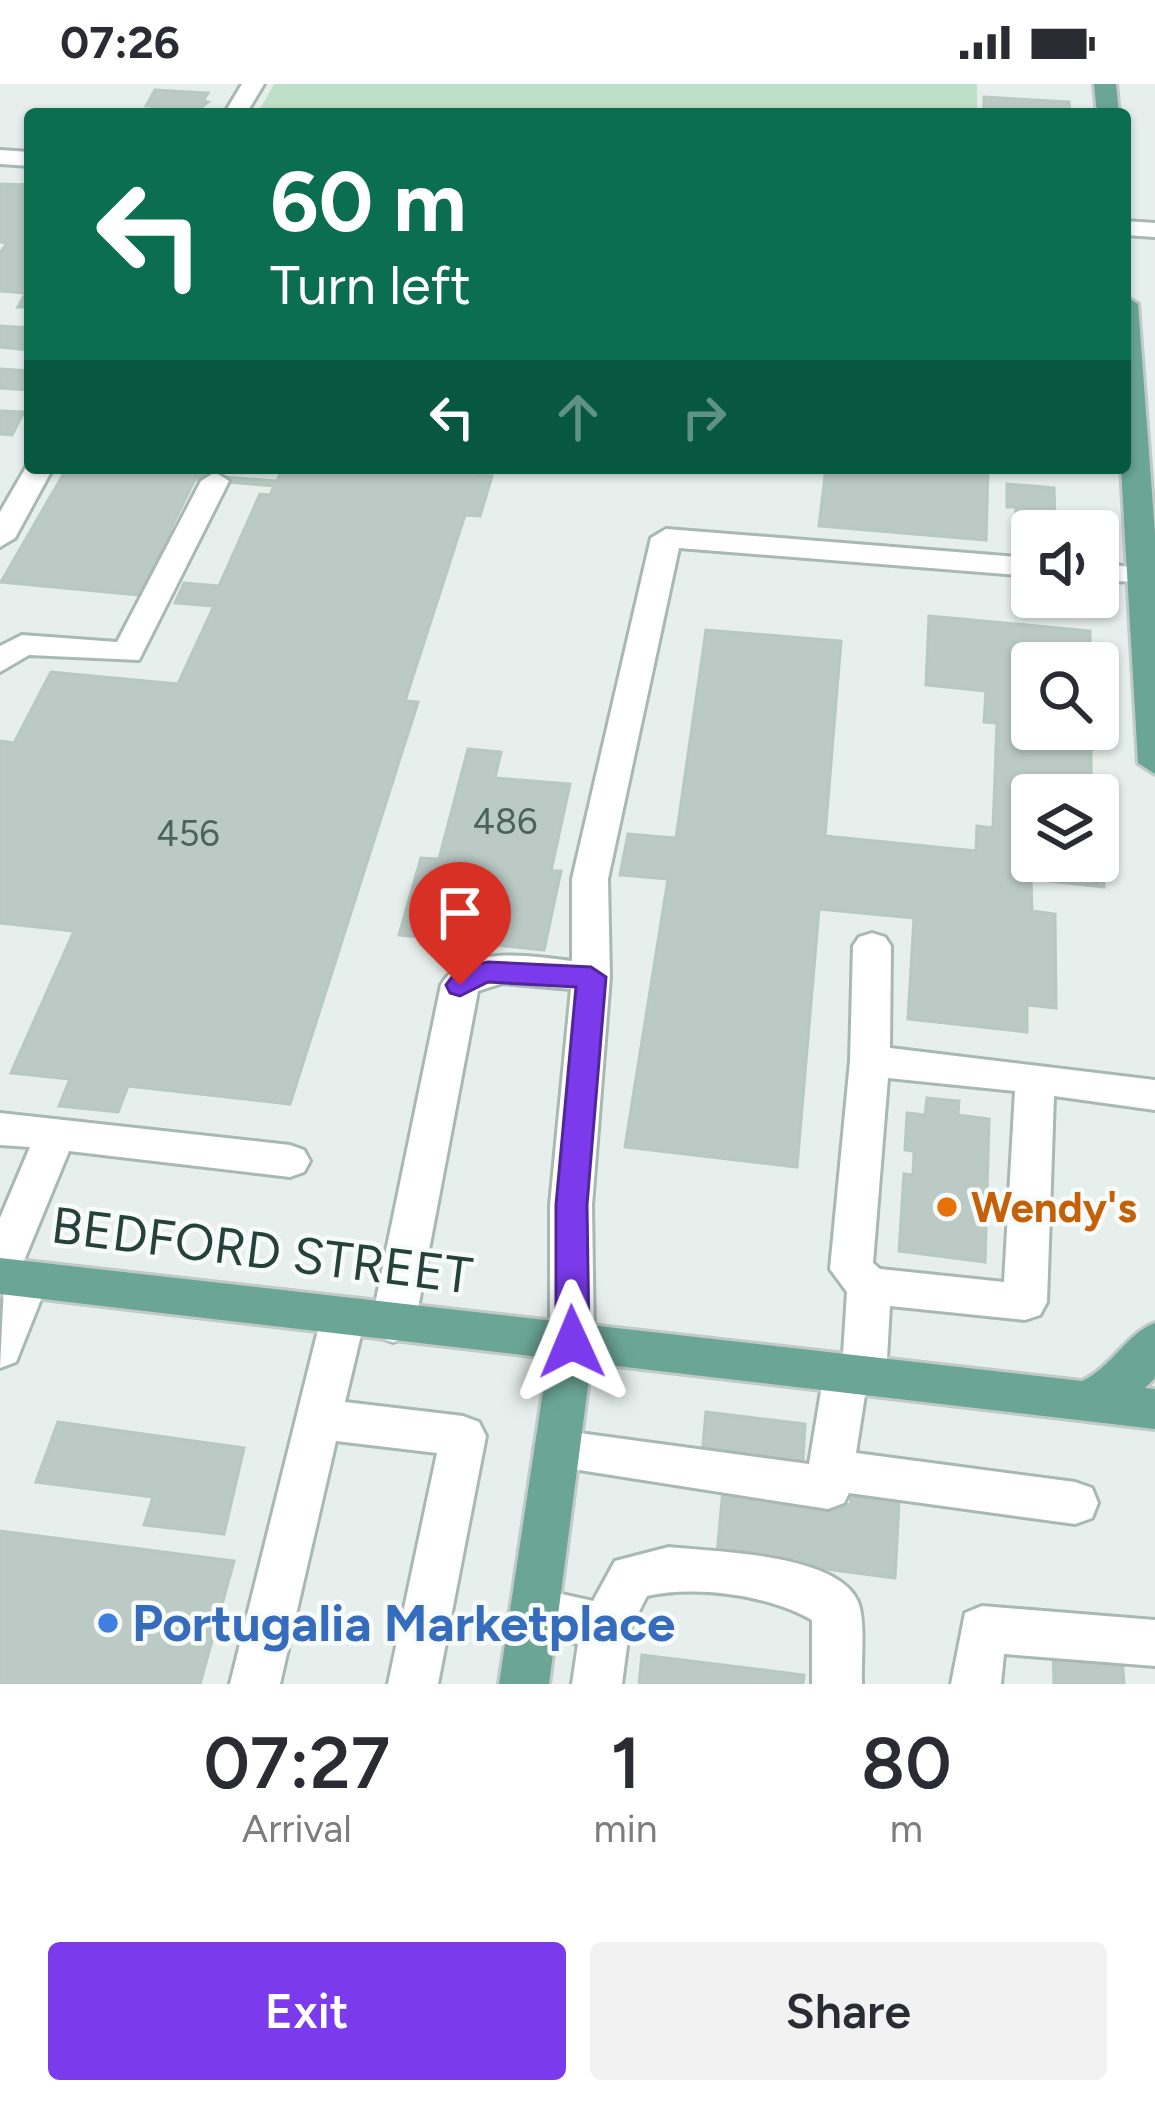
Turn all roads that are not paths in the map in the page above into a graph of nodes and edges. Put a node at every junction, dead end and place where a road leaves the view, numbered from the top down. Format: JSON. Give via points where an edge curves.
{"nodes":[{"id":1,"x":1131,"y":394,"type":"edge"},
{"id":2,"x":35,"y":474,"type":"edge"},
{"id":3,"x":218,"y":475,"type":"edge"},
{"id":4,"x":0,"y":538,"type":"edge"},
{"id":5,"x":1011,"y":565,"type":"edge"},
{"id":6,"x":1119,"y":574,"type":"edge"},
{"id":7,"x":1144,"y":576,"type":"junction"},
{"id":8,"x":0,"y":662,"type":"edge"},
{"id":9,"x":1155,"y":763,"type":"edge"},
{"id":10,"x":872,"y":946,"type":"dead end"},
{"id":11,"x":591,"y":977,"type":"junction"},
{"id":12,"x":870,"y":1060,"type":"junction"},
{"id":13,"x":1035,"y":1078,"type":"junction"},
{"id":14,"x":1155,"y":1095,"type":"edge"},
{"id":15,"x":0,"y":1129,"type":"edge"},
{"id":16,"x":56,"y":1134,"type":"junction"},
{"id":17,"x":290,"y":1161,"type":"dead end"},
{"id":18,"x":9,"y":1274,"type":"edge"},
{"id":19,"x":869,"y":1286,"type":"junction"},
{"id":20,"x":343,"y":1318,"type":"junction"},
{"id":21,"x":393,"y":1324,"type":"junction"},
{"id":22,"x":572,"y":1342,"type":"junction"},
{"id":23,"x":1155,"y":1342,"type":"edge"},
{"id":24,"x":0,"y":1348,"type":"edge"},
{"id":25,"x":855,"y":1374,"type":"junction"},
{"id":26,"x":1083,"y":1400,"type":"junction"},
{"id":27,"x":1155,"y":1409,"type":"edge"},
{"id":28,"x":319,"y":1419,"type":"junction"},
{"id":29,"x":557,"y":1450,"type":"junction"},
{"id":30,"x":831,"y":1470,"type":"junction"},
{"id":31,"x":1075,"y":1503,"type":"dead end"},
{"id":32,"x":534,"y":1611,"type":"junction"},
{"id":33,"x":605,"y":1628,"type":"junction"},
{"id":34,"x":1155,"y":1643,"type":"edge"},
{"id":35,"x":254,"y":1684,"type":"edge"},
{"id":36,"x":413,"y":1684,"type":"edge"},
{"id":37,"x":524,"y":1684,"type":"edge"},
{"id":38,"x":597,"y":1684,"type":"edge"},
{"id":39,"x":836,"y":1684,"type":"edge"},
{"id":40,"x":976,"y":1684,"type":"edge"}],
"edges":[{"from":1,"to":7,"type":"main road"},
{"from":2,"to":4,"type":"street"},
{"from":3,"to":8,"type":"street","via":[[128,653],[22,645]]},
{"from":5,"to":11,"type":"street","via":[[666,538],[590,879]]},
{"from":6,"to":7,"type":"street"},
{"from":7,"to":9,"type":"main road"},
{"from":10,"to":12,"type":"street"},
{"from":11,"to":21,"type":"street","via":[[488,972],[460,985]]},
{"from":11,"to":22,"type":"street","via":[[572,1205]]},
{"from":12,"to":13,"type":"street"},
{"from":12,"to":19,"type":"street","via":[[851,1269]]},
{"from":13,"to":14,"type":"street"},
{"from":13,"to":19,"type":"street","via":[[1025,1302]]},
{"from":15,"to":16,"type":"street"},
{"from":16,"to":17,"type":"street"},
{"from":16,"to":18,"type":"street"},
{"from":18,"to":20,"type":"main road","name":"BEDFORD STREET"},
{"from":18,"to":24,"type":"street"},
{"from":19,"to":25,"type":"street"},
{"from":20,"to":21,"type":"main road","name":"BEDFORD STREET"},
{"from":20,"to":28,"type":"street"},
{"from":21,"to":22,"type":"main road","name":"BEDFORD STREET"},
{"from":22,"to":25,"type":"main road","name":"BEDFORD STREET"},
{"from":22,"to":29,"type":"main road"},
{"from":23,"to":26,"type":"main road","via":[[1115,1390]]},
{"from":25,"to":26,"type":"main road","name":"BEDFORD STREET"},
{"from":25,"to":30,"type":"street"},
{"from":26,"to":27,"type":"main road","name":"BEDFORD STREET"},
{"from":28,"to":35,"type":"street"},
{"from":28,"to":36,"type":"street","via":[[464,1436]]},
{"from":29,"to":30,"type":"street","via":[[828,1488]]},
{"from":29,"to":32,"type":"main road"},
{"from":30,"to":31,"type":"street"},
{"from":32,"to":33,"type":"street"},
{"from":32,"to":37,"type":"main road"},
{"from":33,"to":38,"type":"street"},
{"from":33,"to":39,"type":"street","via":[[632,1577],[669,1569],[794,1583],[836,1608]]},
{"from":34,"to":40,"type":"street","via":[[982,1629]]}]}
